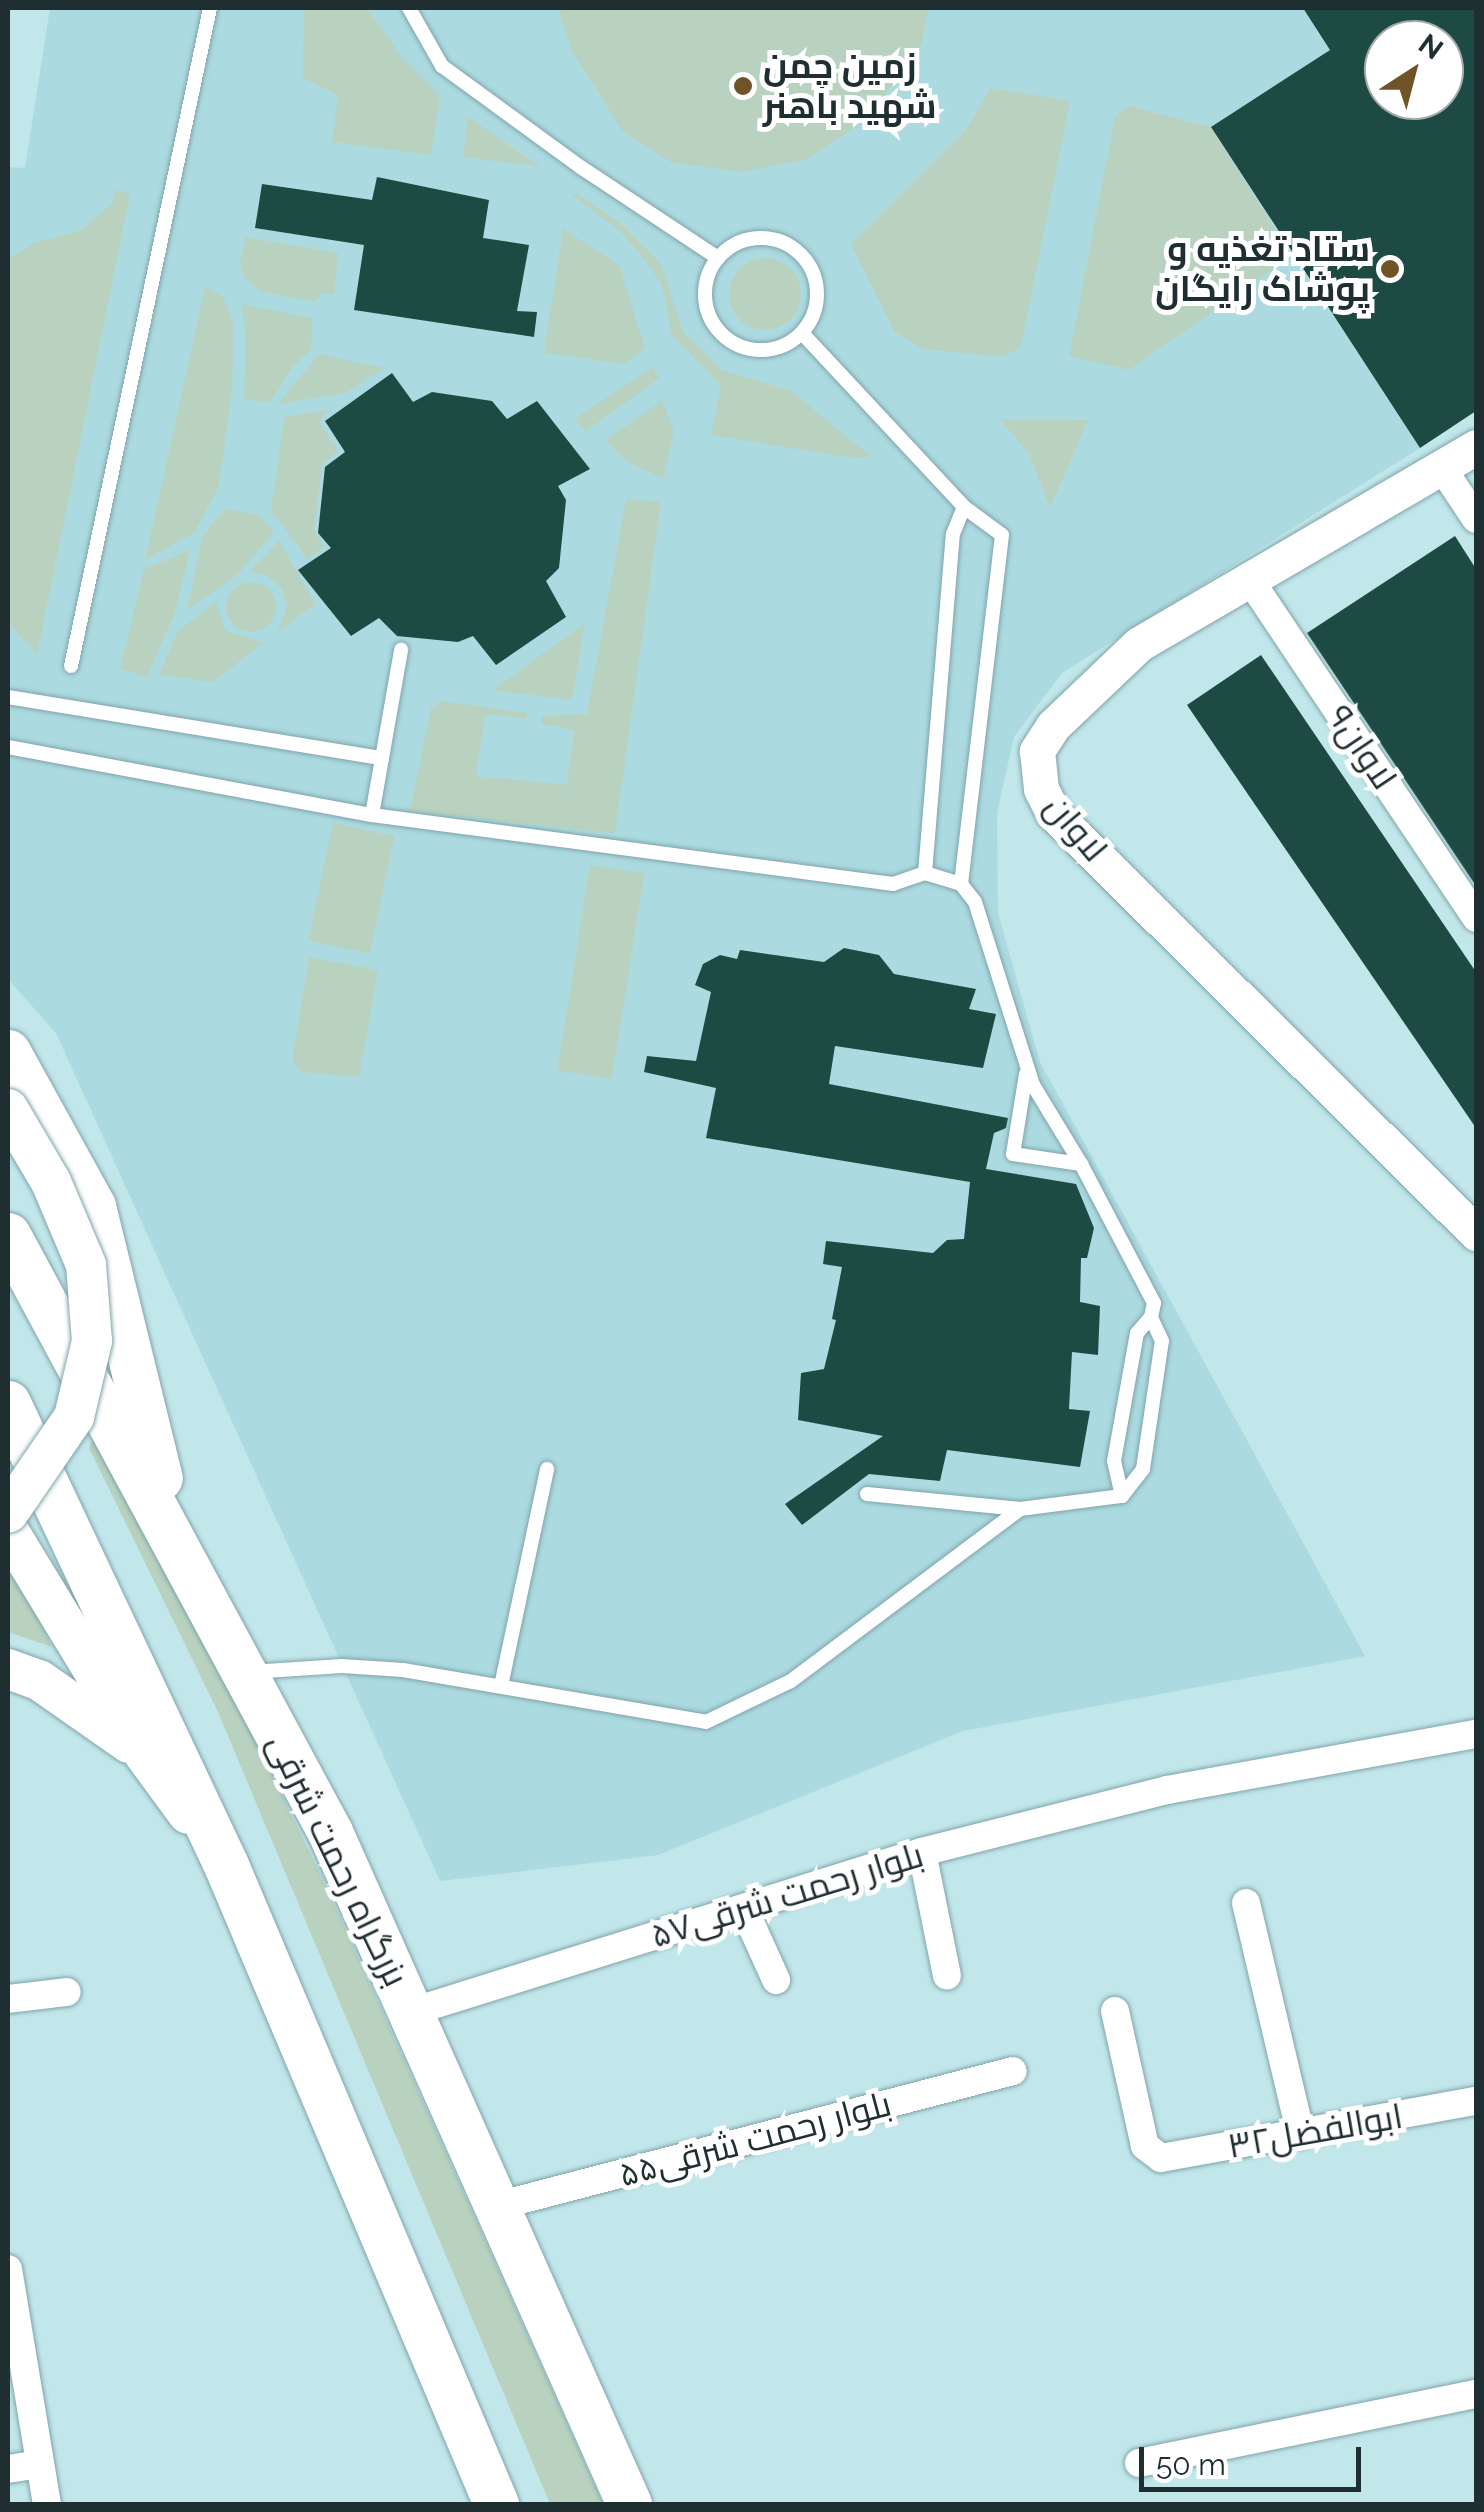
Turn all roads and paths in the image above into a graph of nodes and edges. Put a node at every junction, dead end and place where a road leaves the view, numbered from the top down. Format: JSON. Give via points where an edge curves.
{"nodes":[{"id":1,"x":210,"y":8,"type":"edge"},
{"id":2,"x":408,"y":8,"type":"edge"},
{"id":3,"x":718,"y":258,"type":"junction"},
{"id":4,"x":802,"y":333,"type":"junction"},
{"id":5,"x":1476,"y":447,"type":"edge"},
{"id":6,"x":1442,"y":468,"type":"junction"},
{"id":7,"x":964,"y":507,"type":"junction"},
{"id":8,"x":1476,"y":518,"type":"edge"},
{"id":9,"x":1248,"y":577,"type":"junction"},
{"id":10,"x":402,"y":650,"type":"dead end"},
{"id":11,"x":71,"y":666,"type":"dead end"},
{"id":12,"x":8,"y":698,"type":"edge"},
{"id":13,"x":8,"y":747,"type":"edge"},
{"id":14,"x":382,"y":758,"type":"junction"},
{"id":15,"x":372,"y":815,"type":"junction"},
{"id":16,"x":925,"y":873,"type":"junction"},
{"id":17,"x":961,"y":884,"type":"junction"},
{"id":18,"x":1476,"y":918,"type":"edge"},
{"id":19,"x":8,"y":1052,"type":"edge"},
{"id":20,"x":1027,"y":1066,"type":"junction"},
{"id":21,"x":8,"y":1109,"type":"edge"},
{"id":22,"x":1081,"y":1164,"type":"junction"},
{"id":23,"x":1476,"y":1233,"type":"edge"},
{"id":24,"x":8,"y":1236,"type":"edge"},
{"id":25,"x":1151,"y":1318,"type":"junction"},
{"id":26,"x":8,"y":1402,"type":"edge"},
{"id":27,"x":548,"y":1469,"type":"dead end"},
{"id":28,"x":866,"y":1494,"type":"dead end"},
{"id":29,"x":1122,"y":1496,"type":"junction"},
{"id":30,"x":1020,"y":1509,"type":"junction"},
{"id":31,"x":8,"y":1513,"type":"edge"},
{"id":32,"x":8,"y":1530,"type":"edge"},
{"id":33,"x":184,"y":1561,"type":"junction"},
{"id":34,"x":8,"y":1669,"type":"edge"},
{"id":35,"x":244,"y":1672,"type":"junction"},
{"id":36,"x":501,"y":1686,"type":"junction"},
{"id":37,"x":1476,"y":1734,"type":"edge"},
{"id":38,"x":144,"y":1754,"type":"junction"},
{"id":39,"x":922,"y":1852,"type":"junction"},
{"id":40,"x":226,"y":1865,"type":"junction"},
{"id":41,"x":1246,"y":1903,"type":"dead end"},
{"id":42,"x":744,"y":1909,"type":"junction"},
{"id":43,"x":947,"y":1976,"type":"dead end"},
{"id":44,"x":776,"y":1980,"type":"dead end"},
{"id":45,"x":67,"y":1992,"type":"dead end"},
{"id":46,"x":8,"y":1998,"type":"edge"},
{"id":47,"x":1116,"y":2011,"type":"dead end"},
{"id":48,"x":410,"y":2012,"type":"junction"},
{"id":49,"x":1013,"y":2072,"type":"dead end"},
{"id":50,"x":1476,"y":2101,"type":"edge"},
{"id":51,"x":1302,"y":2136,"type":"junction"},
{"id":52,"x":496,"y":2206,"type":"junction"},
{"id":53,"x":8,"y":2269,"type":"edge"},
{"id":54,"x":15,"y":2355,"type":"edge"},
{"id":55,"x":1476,"y":2394,"type":"edge"},
{"id":56,"x":1139,"y":2463,"type":"dead end"},
{"id":57,"x":40,"y":2464,"type":"junction"},
{"id":58,"x":8,"y":2470,"type":"edge"},
{"id":59,"x":47,"y":2504,"type":"edge"},
{"id":60,"x":496,"y":2504,"type":"edge"},
{"id":61,"x":629,"y":2504,"type":"edge"}],
"edges":[{"from":1,"to":11,"type":"lane"},
{"from":2,"to":3,"type":"lane","via":[[442,66]]},
{"from":3,"to":4,"type":"lane","via":[[705,292],[708,311],[731,341],[768,350]]},
{"from":3,"to":4,"type":"lane","via":[[748,239],[784,242],[798,252],[810,266],[817,300]]},
{"from":4,"to":7,"type":"lane"},
{"from":5,"to":6,"type":"street","name":"لاوان"},
{"from":6,"to":8,"type":"street"},
{"from":6,"to":9,"type":"street","name":"لاوان"},
{"from":7,"to":16,"type":"lane","via":[[953,534]]},
{"from":7,"to":17,"type":"lane","via":[[1002,536]]},
{"from":9,"to":18,"type":"street","name":"۹لاوان"},
{"from":9,"to":23,"type":"street","name":"لاوان","via":[[1140,644],[1053,726],[1037,751],[1041,789],[1054,814]]},
{"from":10,"to":14,"type":"lane"},
{"from":12,"to":14,"type":"lane"},
{"from":13,"to":15,"type":"lane"},
{"from":14,"to":15,"type":"lane"},
{"from":15,"to":16,"type":"lane","via":[[894,884]]},
{"from":16,"to":17,"type":"lane"},
{"from":17,"to":20,"type":"lane","via":[[975,902]]},
{"from":19,"to":33,"type":"highway","via":[[93,1206]]},
{"from":20,"to":22,"type":"lane"},
{"from":20,"to":22,"type":"lane","via":[[1013,1154]]},
{"from":21,"to":31,"type":"main road","bridge":true,"via":[[51,1182],[86,1265],[92,1341],[74,1418]]},
{"from":22,"to":25,"type":"lane","via":[[1154,1304]]},
{"from":24,"to":33,"type":"highway","name":"بزرگراه رحمت شرقی"},
{"from":25,"to":29,"type":"lane","via":[[1137,1333],[1114,1461]]},
{"from":25,"to":29,"type":"lane","via":[[1162,1342],[1142,1469]]},
{"from":26,"to":40,"type":"highway"},
{"from":27,"to":36,"type":"lane"},
{"from":28,"to":30,"type":"lane"},
{"from":29,"to":30,"type":"lane"},
{"from":30,"to":36,"type":"lane","via":[[791,1681],[706,1722]]},
{"from":32,"to":38,"type":"main road"},
{"from":33,"to":35,"type":"highway","name":"بزرگراه رحمت شرقی"},
{"from":34,"to":38,"type":"main road","via":[[38,1680]]},
{"from":35,"to":36,"type":"lane","via":[[342,1666]]},
{"from":35,"to":48,"type":"highway","name":"بزرگراه رحمت شرقی","via":[[330,1832]]},
{"from":37,"to":39,"type":"street","name":"۵۷بلوار رحمت شرقی","via":[[1166,1790]]},
{"from":38,"to":40,"type":"main road"},
{"from":39,"to":42,"type":"street","name":"۵۷بلوار رحمت شرقی"},
{"from":39,"to":43,"type":"street"},
{"from":40,"to":60,"type":"highway"},
{"from":41,"to":51,"type":"street"},
{"from":42,"to":44,"type":"street"},
{"from":42,"to":48,"type":"street","name":"۵۷بلوار رحمت شرقی"},
{"from":45,"to":46,"type":"street"},
{"from":47,"to":51,"type":"street","name":"ابوالفضل۳۲","via":[[1145,2146],[1153,2154]]},
{"from":48,"to":52,"type":"highway","name":"بزرگراه رحمت شرقی"},
{"from":49,"to":52,"type":"street","name":"بلوار رحمت شرقی۵۵"},
{"from":50,"to":51,"type":"street","name":"ابوالفضل۳۲"},
{"from":52,"to":61,"type":"highway","name":"بزرگراه رحمت شرقی"},
{"from":53,"to":54,"type":"street"},
{"from":54,"to":57,"type":"street"},
{"from":55,"to":56,"type":"street"},
{"from":57,"to":58,"type":"street"},
{"from":57,"to":59,"type":"street"}]}
